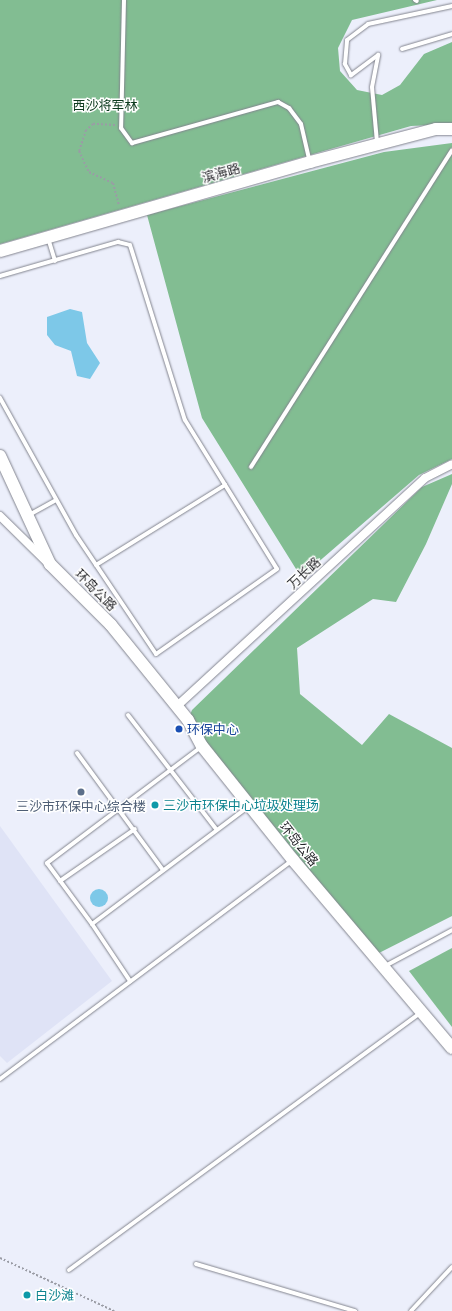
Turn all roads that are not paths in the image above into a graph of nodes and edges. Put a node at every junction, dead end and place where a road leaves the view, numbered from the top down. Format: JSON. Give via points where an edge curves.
{"nodes":[{"id":1,"x":124,"y":0,"type":"edge"},
{"id":2,"x":452,"y":6,"type":"edge"},
{"id":3,"x":452,"y":34,"type":"edge"},
{"id":4,"x":402,"y":49,"type":"dead end"},
{"id":5,"x":452,"y":129,"type":"edge"},
{"id":6,"x":378,"y":144,"type":"junction"},
{"id":7,"x":452,"y":150,"type":"edge"},
{"id":8,"x":310,"y":162,"type":"junction"},
{"id":9,"x":48,"y":237,"type":"junction"},
{"id":10,"x":0,"y":251,"type":"edge"},
{"id":11,"x":55,"y":260,"type":"junction"},
{"id":12,"x":0,"y":276,"type":"edge"},
{"id":13,"x":0,"y":398,"type":"edge"},
{"id":14,"x":0,"y":456,"type":"edge"},
{"id":15,"x":452,"y":464,"type":"edge"},
{"id":16,"x":251,"y":466,"type":"dead end"},
{"id":17,"x":225,"y":485,"type":"junction"},
{"id":18,"x":56,"y":500,"type":"junction"},
{"id":19,"x":30,"y":515,"type":"junction"},
{"id":20,"x":0,"y":516,"type":"edge"},
{"id":21,"x":50,"y":564,"type":"junction"},
{"id":22,"x":96,"y":565,"type":"junction"},
{"id":23,"x":176,"y":707,"type":"junction"},
{"id":24,"x":128,"y":715,"type":"dead end"},
{"id":25,"x":202,"y":746,"type":"junction"},
{"id":26,"x":77,"y":753,"type":"dead end"},
{"id":27,"x":172,"y":768,"type":"junction"},
{"id":28,"x":250,"y":806,"type":"junction"},
{"id":29,"x":120,"y":808,"type":"junction"},
{"id":30,"x":135,"y":830,"type":"junction"},
{"id":31,"x":217,"y":830,"type":"junction"},
{"id":32,"x":293,"y":860,"type":"junction"},
{"id":33,"x":164,"y":870,"type":"junction"},
{"id":34,"x":60,"y":881,"type":"junction"},
{"id":35,"x":92,"y":924,"type":"junction"},
{"id":36,"x":452,"y":930,"type":"edge"},
{"id":37,"x":384,"y":967,"type":"junction"},
{"id":38,"x":130,"y":981,"type":"junction"},
{"id":39,"x":420,"y":1013,"type":"junction"},
{"id":40,"x":452,"y":1048,"type":"edge"},
{"id":41,"x":0,"y":1079,"type":"edge"},
{"id":42,"x":196,"y":1264,"type":"dead end"},
{"id":43,"x":452,"y":1267,"type":"edge"},
{"id":44,"x":69,"y":1270,"type":"dead end"},
{"id":45,"x":354,"y":1311,"type":"edge"},
{"id":46,"x":411,"y":1311,"type":"edge"}],
"edges":[{"from":1,"to":8,"type":"lane","via":[[121,128],[132,143],[278,102],[289,108],[301,124]]},
{"from":2,"to":6,"type":"lane","via":[[368,24],[348,40],[345,64],[351,75],[378,55],[372,87]]},
{"from":3,"to":4,"type":"lane"},
{"from":5,"to":6,"type":"street","name":"滨海路","via":[[436,129]]},
{"from":6,"to":8,"type":"street","name":"滨海路"},
{"from":7,"to":16,"type":"lane"},
{"from":8,"to":9,"type":"street","name":"滨海路"},
{"from":9,"to":10,"type":"street","name":"滨海路"},
{"from":9,"to":11,"type":"lane"},
{"from":11,"to":12,"type":"lane"},
{"from":11,"to":17,"type":"lane","via":[[124,241],[135,251],[185,420]]},
{"from":13,"to":18,"type":"lane"},
{"from":14,"to":19,"type":"street"},
{"from":15,"to":23,"type":"street","name":"万长路","via":[[425,478]]},
{"from":17,"to":22,"type":"lane"},
{"from":17,"to":22,"type":"lane","via":[[277,569],[156,654]]},
{"from":18,"to":19,"type":"lane"},
{"from":18,"to":22,"type":"lane"},
{"from":19,"to":21,"type":"street"},
{"from":20,"to":21,"type":"street"},
{"from":21,"to":23,"type":"street","name":"环岛公路","via":[[111,626]]},
{"from":23,"to":25,"type":"street","name":"环岛公路","via":[[188,720]]},
{"from":24,"to":27,"type":"lane","via":[[166,766]]},
{"from":25,"to":27,"type":"lane"},
{"from":25,"to":28,"type":"street","name":"环岛公路"},
{"from":26,"to":29,"type":"lane"},
{"from":27,"to":29,"type":"lane"},
{"from":27,"to":31,"type":"lane"},
{"from":28,"to":31,"type":"lane"},
{"from":28,"to":32,"type":"street","name":"环岛公路"},
{"from":29,"to":30,"type":"lane"},
{"from":29,"to":34,"type":"lane","via":[[47,863]]},
{"from":30,"to":33,"type":"lane"},
{"from":30,"to":34,"type":"lane"},
{"from":31,"to":33,"type":"lane"},
{"from":32,"to":37,"type":"street","name":"环岛公路"},
{"from":32,"to":38,"type":"lane"},
{"from":33,"to":35,"type":"lane"},
{"from":34,"to":35,"type":"lane"},
{"from":35,"to":38,"type":"lane"},
{"from":36,"to":37,"type":"lane"},
{"from":37,"to":39,"type":"street","name":"环岛公路"},
{"from":38,"to":41,"type":"lane"},
{"from":39,"to":40,"type":"street","name":"环岛公路"},
{"from":39,"to":44,"type":"lane"},
{"from":42,"to":45,"type":"lane"},
{"from":43,"to":46,"type":"lane"}]}
